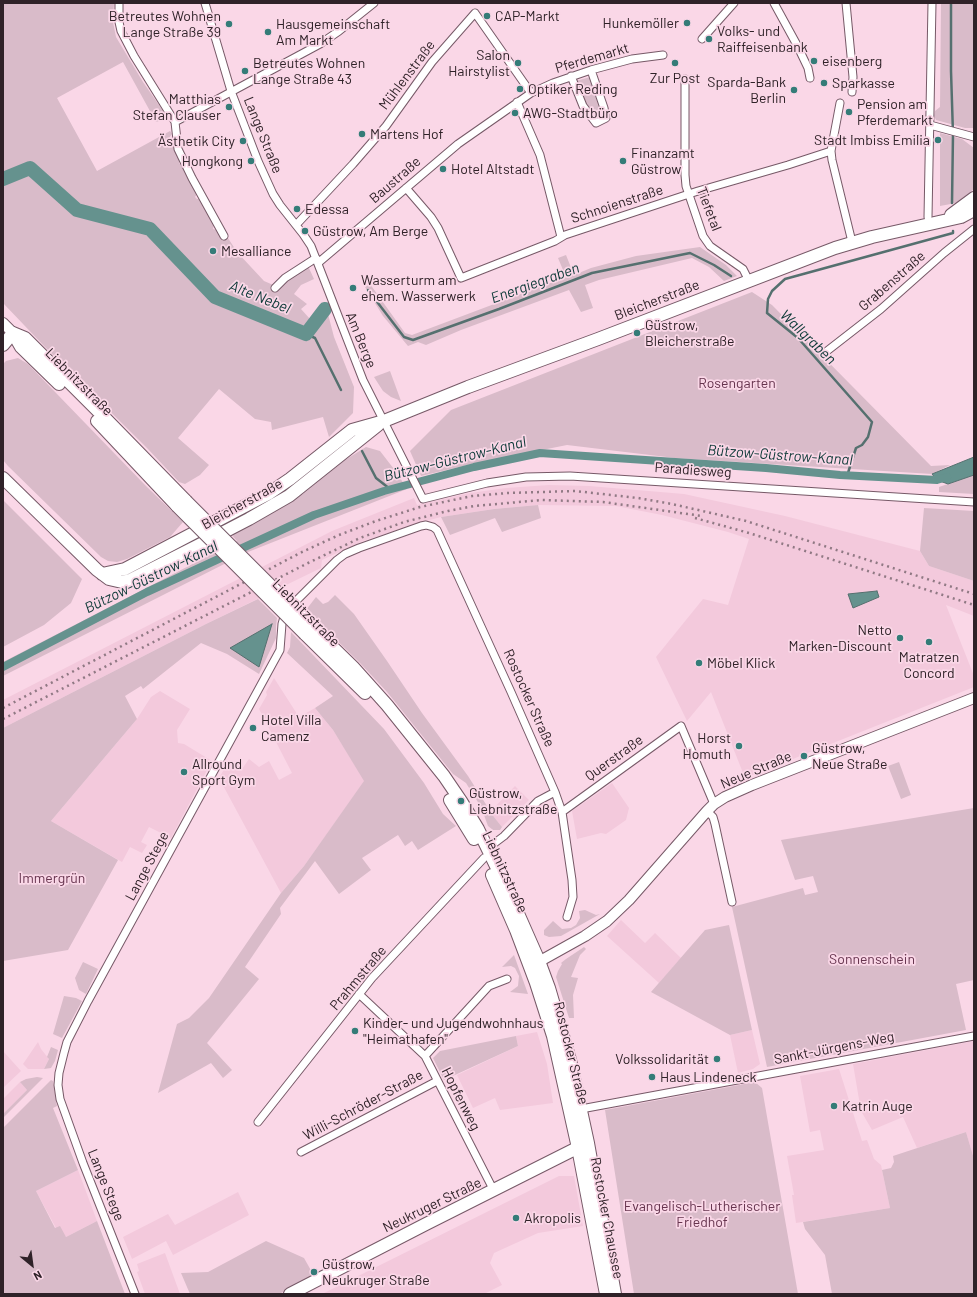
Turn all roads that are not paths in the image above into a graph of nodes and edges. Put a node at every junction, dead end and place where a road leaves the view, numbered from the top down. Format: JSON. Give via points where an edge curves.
{"nodes":[{"id":1,"x":119,"y":3,"type":"edge"},
{"id":2,"x":205,"y":3,"type":"edge"},
{"id":3,"x":374,"y":3,"type":"edge"},
{"id":4,"x":734,"y":3,"type":"edge"},
{"id":5,"x":774,"y":3,"type":"edge"},
{"id":6,"x":846,"y":3,"type":"edge"},
{"id":7,"x":932,"y":3,"type":"edge"},
{"id":8,"x":702,"y":39,"type":"dead end"},
{"id":9,"x":663,"y":55,"type":"dead end"},
{"id":10,"x":591,"y":70,"type":"junction"},
{"id":11,"x":571,"y":76,"type":"junction"},
{"id":12,"x":810,"y":78,"type":"dead end"},
{"id":13,"x":685,"y":79,"type":"dead end"},
{"id":14,"x":231,"y":91,"type":"junction"},
{"id":15,"x":531,"y":92,"type":"junction"},
{"id":16,"x":852,"y":92,"type":"dead end"},
{"id":17,"x":517,"y":102,"type":"junction"},
{"id":18,"x":840,"y":103,"type":"dead end"},
{"id":19,"x":175,"y":122,"type":"junction"},
{"id":20,"x":930,"y":125,"type":"junction"},
{"id":21,"x":974,"y":137,"type":"edge"},
{"id":22,"x":831,"y":151,"type":"junction"},
{"id":23,"x":406,"y":188,"type":"junction"},
{"id":24,"x":689,"y":194,"type":"junction"},
{"id":25,"x":974,"y":198,"type":"edge"},
{"id":26,"x":974,"y":210,"type":"edge"},
{"id":27,"x":928,"y":217,"type":"dead end"},
{"id":28,"x":945,"y":220,"type":"junction"},
{"id":29,"x":296,"y":225,"type":"junction"},
{"id":30,"x":974,"y":229,"type":"edge"},
{"id":31,"x":224,"y":236,"type":"dead end"},
{"id":32,"x":561,"y":237,"type":"junction"},
{"id":33,"x":852,"y":242,"type":"junction"},
{"id":34,"x":317,"y":260,"type":"junction"},
{"id":35,"x":749,"y":281,"type":"junction"},
{"id":36,"x":275,"y":288,"type":"dead end"},
{"id":37,"x":3,"y":323,"type":"edge"},
{"id":38,"x":13,"y":334,"type":"junction"},
{"id":39,"x":3,"y":345,"type":"edge"},
{"id":40,"x":827,"y":351,"type":"dead end"},
{"id":41,"x":384,"y":421,"type":"junction"},
{"id":42,"x":3,"y":478,"type":"edge"},
{"id":43,"x":418,"y":489,"type":"joint"},
{"id":44,"x":974,"y":502,"type":"edge"},
{"id":45,"x":426,"y":525,"type":"joint"},
{"id":46,"x":974,"y":698,"type":"edge"},
{"id":47,"x":554,"y":792,"type":"junction"},
{"id":48,"x":711,"y":808,"type":"junction"},
{"id":49,"x":562,"y":812,"type":"junction"},
{"id":50,"x":486,"y":853,"type":"junction"},
{"id":51,"x":732,"y":902,"type":"dead end"},
{"id":52,"x":567,"y":917,"type":"dead end"},
{"id":53,"x":535,"y":964,"type":"junction"},
{"id":54,"x":507,"y":979,"type":"dead end"},
{"id":55,"x":360,"y":994,"type":"junction"},
{"id":56,"x":974,"y":1036,"type":"edge"},
{"id":57,"x":425,"y":1056,"type":"junction"},
{"id":58,"x":437,"y":1081,"type":"junction"},
{"id":59,"x":581,"y":1109,"type":"junction"},
{"id":60,"x":258,"y":1122,"type":"dead end"},
{"id":61,"x":583,"y":1145,"type":"junction"},
{"id":62,"x":301,"y":1152,"type":"dead end"},
{"id":63,"x":494,"y":1191,"type":"junction"},
{"id":64,"x":135,"y":1294,"type":"edge"},
{"id":65,"x":290,"y":1294,"type":"edge"},
{"id":66,"x":606,"y":1294,"type":"edge"},
{"id":67,"x":615,"y":1294,"type":"edge"}],
"edges":[{"from":1,"to":19,"type":"street","via":[[120,30]]},
{"from":2,"to":14,"type":"street","name":"Lange Straße"},
{"from":3,"to":14,"type":"street","via":[[320,44]]},
{"from":4,"to":8,"type":"street"},
{"from":5,"to":12,"type":"street","via":[[808,68]]},
{"from":6,"to":16,"type":"street","via":[[853,77]]},
{"from":7,"to":20,"type":"street"},
{"from":9,"to":10,"type":"street","name":"Pferdemarkt","via":[[632,59]]},
{"from":10,"to":11,"type":"street","name":"Pferdemarkt"},
{"from":10,"to":11,"type":"street","via":[[606,118],[596,123],[583,106]]},
{"from":11,"to":15,"type":"street","name":"Pferdemarkt"},
{"from":13,"to":24,"type":"street","name":"Tiefetal","via":[[685,175]]},
{"from":14,"to":19,"type":"street"},
{"from":14,"to":29,"type":"street","name":"Lange Straße","via":[[273,194]]},
{"from":15,"to":17,"type":"street","name":"Baustraße"},
{"from":15,"to":29,"type":"street","name":"Mühlenstraße","via":[[475,13],[432,62],[386,126]]},
{"from":17,"to":23,"type":"street","name":"Baustraße","via":[[458,144]]},
{"from":17,"to":32,"type":"street","via":[[540,155]]},
{"from":18,"to":22,"type":"street"},
{"from":19,"to":31,"type":"street","via":[[178,149]]},
{"from":20,"to":21,"type":"street"},
{"from":20,"to":27,"type":"street"},
{"from":22,"to":24,"type":"street","name":"Schnoienstraße"},
{"from":22,"to":33,"type":"street"},
{"from":23,"to":32,"type":"street","name":"Schnoienstraße","via":[[438,228],[461,278]]},
{"from":23,"to":34,"type":"street","name":"Baustraße"},
{"from":24,"to":32,"type":"street","name":"Schnoienstraße"},
{"from":24,"to":35,"type":"street","name":"Tiefetal","via":[[710,246],[743,269]]},
{"from":25,"to":28,"type":"main road","name":"Bleicherstraße"},
{"from":26,"to":28,"type":"main road","name":"Bleicherstraße"},
{"from":28,"to":33,"type":"main road","name":"Bleicherstraße"},
{"from":29,"to":34,"type":"street","name":"Am Berge","via":[[311,246]]},
{"from":30,"to":40,"type":"street","name":"Grabenstraße","via":[[881,309]]},
{"from":33,"to":35,"type":"main road","name":"Bleicherstraße"},
{"from":34,"to":36,"type":"street","name":"Baustraße","via":[[285,278]]},
{"from":34,"to":41,"type":"street","name":"Am Berge","via":[[360,373]]},
{"from":35,"to":41,"type":"main road","name":"Bleicherstraße"},
{"from":37,"to":38,"type":"main road","name":"Liebnitzstraße"},
{"from":38,"to":39,"type":"main road"},
{"from":38,"to":50,"type":"main road","name":"Liebnitzstraße","bridge":true,"via":[[21,347],[308,630],[385,714],[450,799]]},
{"from":41,"to":42,"type":"main road","name":"Bleicherstraße","via":[[352,430],[262,498],[125,569],[102,574]]},
{"from":41,"to":43,"type":"street","name":"Am Berge"},
{"from":43,"to":44,"type":"street","name":"Paradiesweg","via":[[424,499],[487,483],[526,477],[570,476]]},
{"from":45,"to":47,"type":"street","name":"Rostocker Straße","via":[[437,530]]},
{"from":45,"to":64,"type":"street","name":"Lange Stege","via":[[345,554],[289,608],[282,624],[280,650],[67,1042],[59,1073],[60,1099]]},
{"from":46,"to":48,"type":"main road","name":"Neue Straße","via":[[738,790]]},
{"from":47,"to":49,"type":"street","name":"Rostocker Straße"},
{"from":47,"to":50,"type":"street","name":"Prahmstraße","via":[[538,801]]},
{"from":48,"to":49,"type":"street","name":"Querstraße","via":[[681,726]]},
{"from":48,"to":51,"type":"street"},
{"from":48,"to":53,"type":"main road","name":"Neue Straße","via":[[607,921]]},
{"from":49,"to":52,"type":"street","name":"Rostocker Straße","via":[[573,897]]},
{"from":50,"to":53,"type":"main road","name":"Liebnitzstraße","via":[[512,899]]},
{"from":50,"to":55,"type":"street","name":"Prahmstraße"},
{"from":53,"to":59,"type":"main road","name":"Rostocker Straße","via":[[560,1021]]},
{"from":53,"to":61,"type":"main road","name":"Rostocker Straße","via":[[544,1007]]},
{"from":54,"to":57,"type":"street","via":[[489,986]]},
{"from":55,"to":57,"type":"street","name":"Hopfenweg"},
{"from":55,"to":60,"type":"street","name":"Prahmstraße"},
{"from":56,"to":59,"type":"street","name":"Sankt-Jürgens-Weg"},
{"from":57,"to":58,"type":"street","name":"Hopfenweg"},
{"from":58,"to":62,"type":"street","name":"Willi-Schröder-Straße"},
{"from":58,"to":63,"type":"street","name":"Hopfenweg"},
{"from":59,"to":61,"type":"main road","name":"Rostocker Chaussee"},
{"from":61,"to":63,"type":"main road","name":"Neukruger Straße"},
{"from":61,"to":66,"type":"main road","name":"Rostocker Chaussee"},
{"from":61,"to":67,"type":"main road","name":"Rostocker Chaussee"},
{"from":63,"to":65,"type":"main road","name":"Neukruger Straße"}]}
